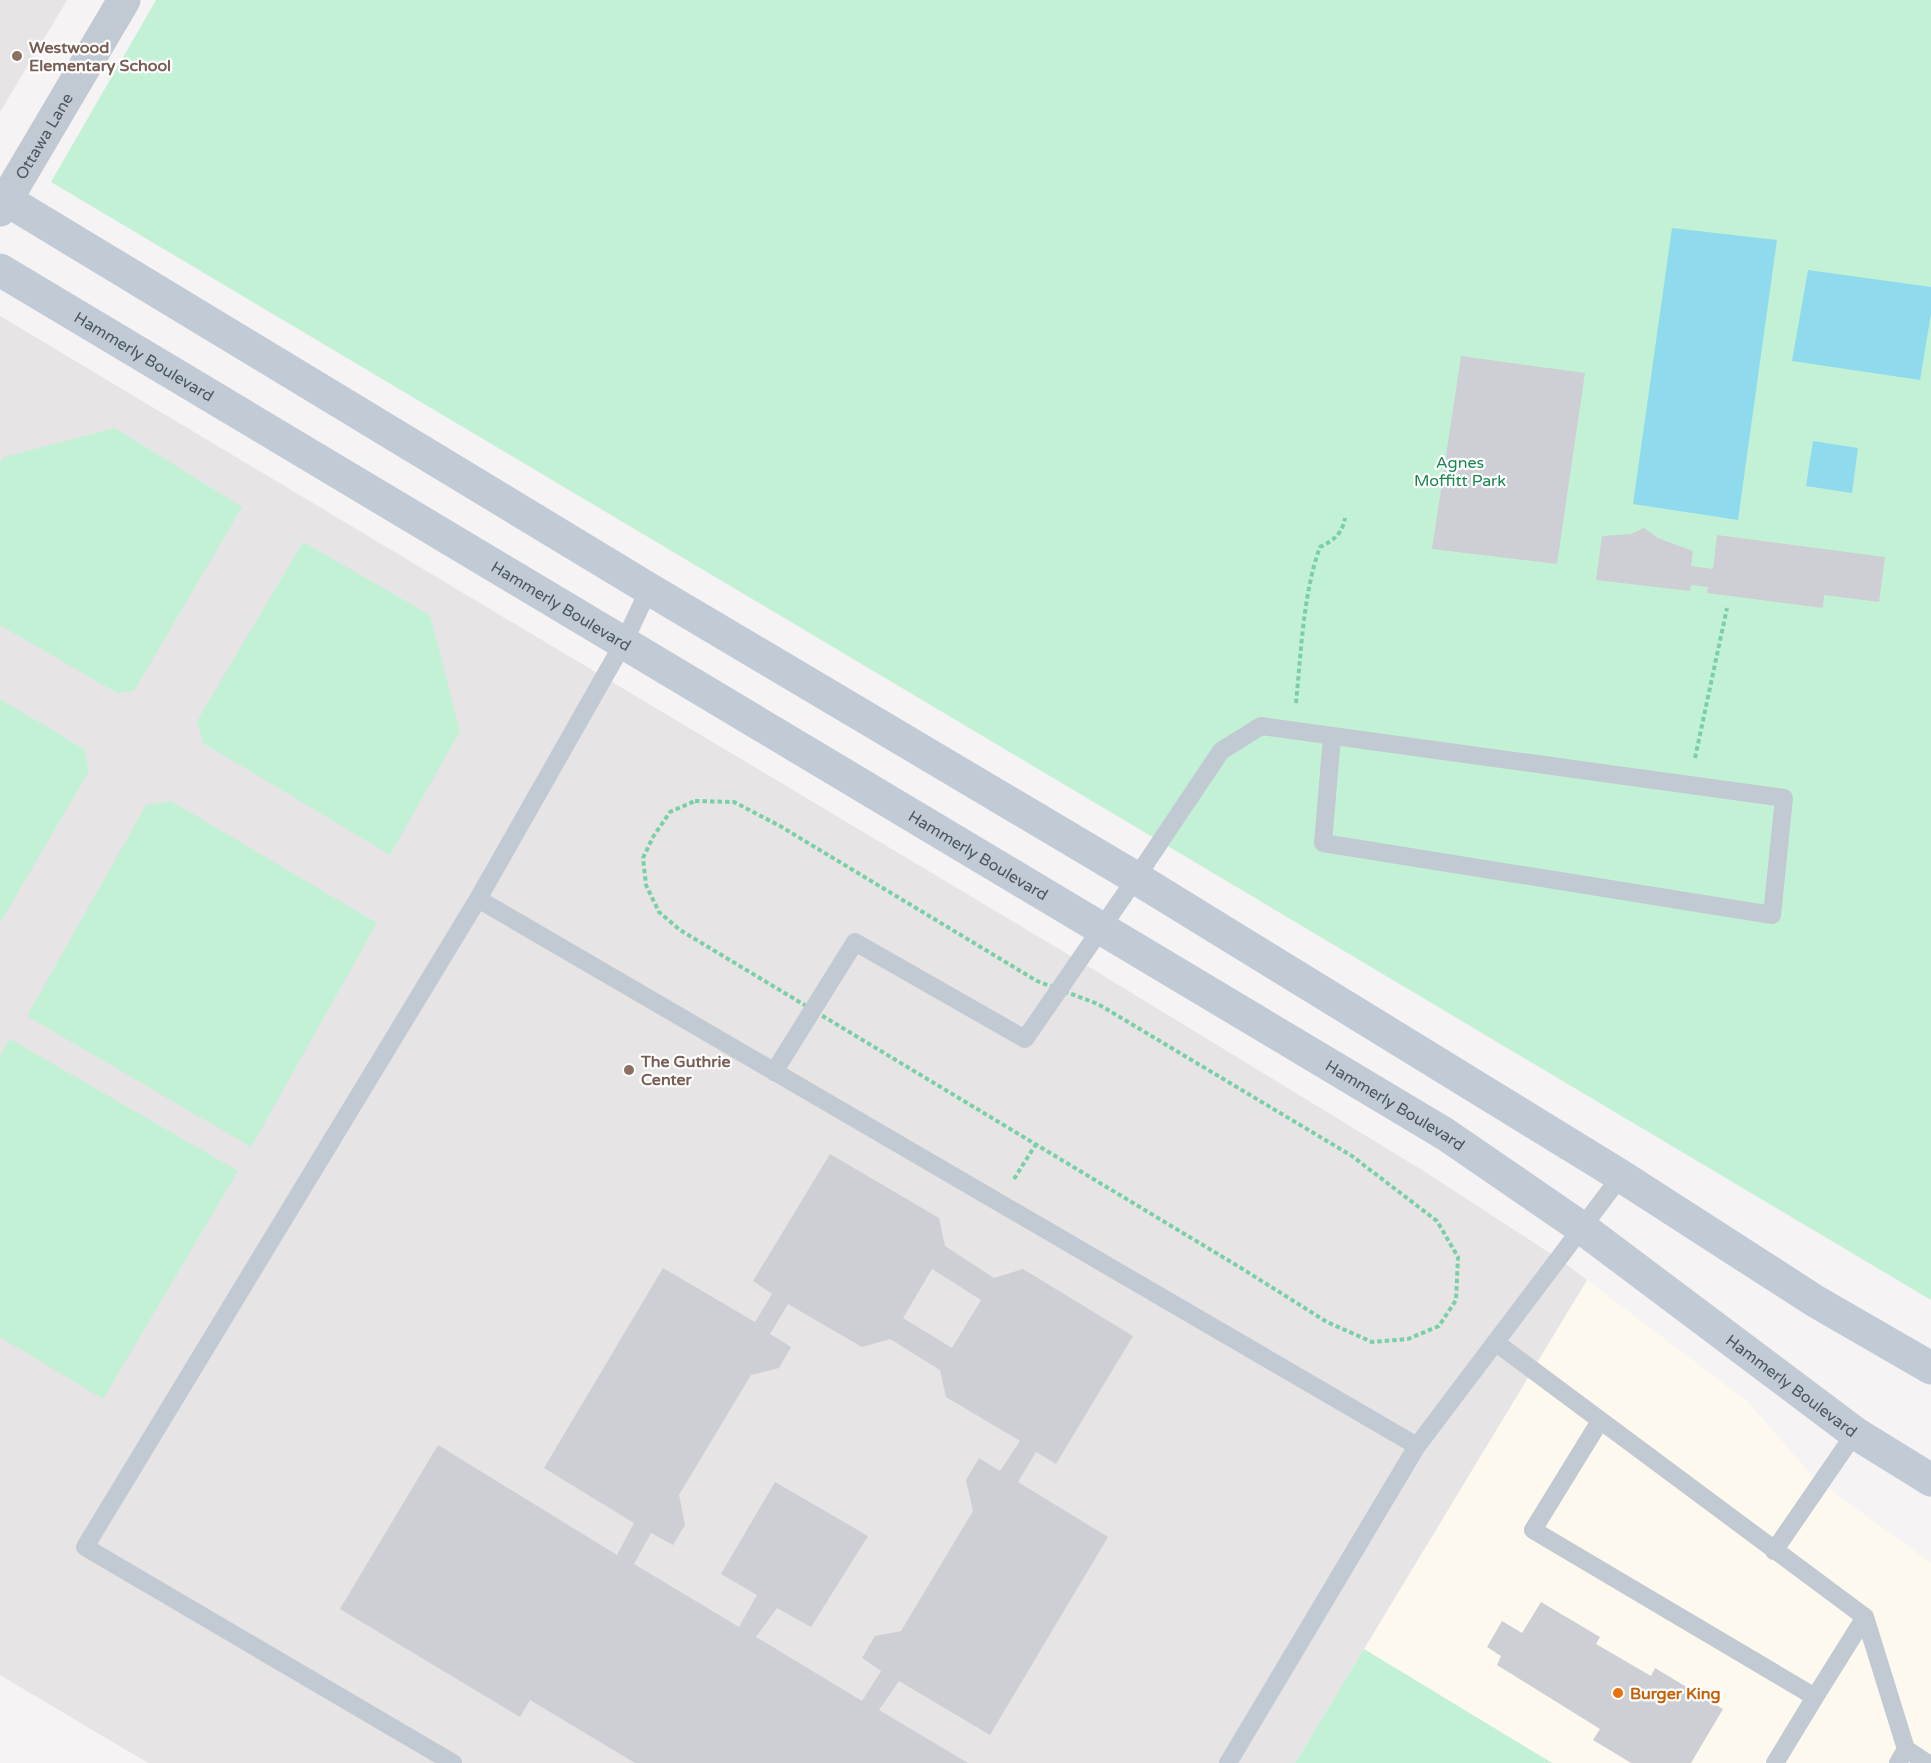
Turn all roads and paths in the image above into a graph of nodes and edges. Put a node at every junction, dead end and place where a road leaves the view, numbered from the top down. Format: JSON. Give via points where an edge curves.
{"nodes":[{"id":1,"x":124,"y":0,"type":"edge"},
{"id":2,"x":2,"y":202,"type":"edge"},
{"id":3,"x":0,"y":270,"type":"edge"},
{"id":4,"x":1346,"y":518,"type":"dead end"},
{"id":5,"x":649,"y":589,"type":"junction"},
{"id":6,"x":1727,"y":608,"type":"dead end"},
{"id":7,"x":624,"y":642,"type":"junction"},
{"id":8,"x":1293,"y":730,"type":"junction"},
{"id":9,"x":1332,"y":737,"type":"junction"},
{"id":10,"x":1690,"y":785,"type":"junction"},
{"id":11,"x":1136,"y":879,"type":"junction"},
{"id":12,"x":478,"y":899,"type":"junction"},
{"id":13,"x":1100,"y":928,"type":"junction"},
{"id":14,"x":1059,"y":989,"type":"junction"},
{"id":15,"x":813,"y":1010,"type":"junction"},
{"id":16,"x":774,"y":1072,"type":"junction"},
{"id":17,"x":1036,"y":1144,"type":"junction"},
{"id":18,"x":1621,"y":1176,"type":"junction"},
{"id":19,"x":999,"y":1203,"type":"junction"},
{"id":20,"x":1582,"y":1228,"type":"junction"},
{"id":21,"x":1495,"y":1342,"type":"junction"},
{"id":22,"x":1928,"y":1366,"type":"edge"},
{"id":23,"x":1600,"y":1420,"type":"junction"},
{"id":24,"x":1856,"y":1433,"type":"junction"},
{"id":25,"x":1417,"y":1446,"type":"junction"},
{"id":26,"x":1928,"y":1483,"type":"edge"},
{"id":27,"x":1774,"y":1551,"type":"junction"},
{"id":28,"x":1865,"y":1617,"type":"junction"},
{"id":29,"x":1815,"y":1697,"type":"junction"},
{"id":30,"x":1902,"y":1756,"type":"edge"},
{"id":31,"x":453,"y":1763,"type":"edge"},
{"id":32,"x":1228,"y":1763,"type":"edge"},
{"id":33,"x":1775,"y":1763,"type":"edge"},
{"id":34,"x":1927,"y":1763,"type":"edge"}],
"edges":[{"from":1,"to":2,"type":"street","name":"Ottawa Lane"},
{"from":2,"to":5,"type":"main road"},
{"from":3,"to":7,"type":"main road","name":"Hammerly Boulevard"},
{"from":4,"to":8,"type":"path","via":[[1343,530],[1320,547],[1316,558]]},
{"from":5,"to":7,"type":"lane"},
{"from":5,"to":11,"type":"main road"},
{"from":6,"to":10,"type":"path"},
{"from":7,"to":12,"type":"lane"},
{"from":7,"to":13,"type":"main road","name":"Hammerly Boulevard"},
{"from":8,"to":9,"type":"lane"},
{"from":8,"to":11,"type":"lane","via":[[1261,726],[1221,751]]},
{"from":9,"to":10,"type":"lane"},
{"from":9,"to":10,"type":"lane","via":[[1323,843],[1772,915],[1784,798]]},
{"from":11,"to":13,"type":"lane"},
{"from":11,"to":18,"type":"main road"},
{"from":12,"to":16,"type":"lane"},
{"from":12,"to":31,"type":"lane","via":[[85,1547]]},
{"from":13,"to":14,"type":"lane"},
{"from":13,"to":20,"type":"main road","name":"Hammerly Boulevard","via":[[1445,1134]]},
{"from":14,"to":15,"type":"lane","via":[[1025,1038],[855,942]]},
{"from":14,"to":15,"type":"path","via":[[1038,981],[734,802],[695,801],[670,812],[643,858],[646,885],[659,912],[680,930]]},
{"from":14,"to":17,"type":"path","via":[[1098,1004],[1352,1156],[1437,1221],[1458,1257],[1456,1300],[1439,1326],[1408,1339],[1372,1342],[1327,1322]]},
{"from":15,"to":16,"type":"lane"},
{"from":15,"to":17,"type":"path"},
{"from":16,"to":19,"type":"lane"},
{"from":17,"to":19,"type":"path"},
{"from":18,"to":20,"type":"lane"},
{"from":18,"to":22,"type":"main road","via":[[1815,1301]]},
{"from":19,"to":25,"type":"lane"},
{"from":20,"to":21,"type":"lane"},
{"from":20,"to":24,"type":"main road","name":"Hammerly Boulevard"},
{"from":21,"to":23,"type":"lane"},
{"from":21,"to":25,"type":"lane"},
{"from":23,"to":27,"type":"lane"},
{"from":23,"to":29,"type":"lane","via":[[1533,1530]]},
{"from":24,"to":26,"type":"main road","name":"Hammerly Boulevard"},
{"from":24,"to":27,"type":"lane"},
{"from":25,"to":32,"type":"lane"},
{"from":27,"to":28,"type":"lane"},
{"from":28,"to":29,"type":"lane"},
{"from":28,"to":30,"type":"lane"},
{"from":29,"to":33,"type":"lane"},
{"from":30,"to":34,"type":"lane"}]}
